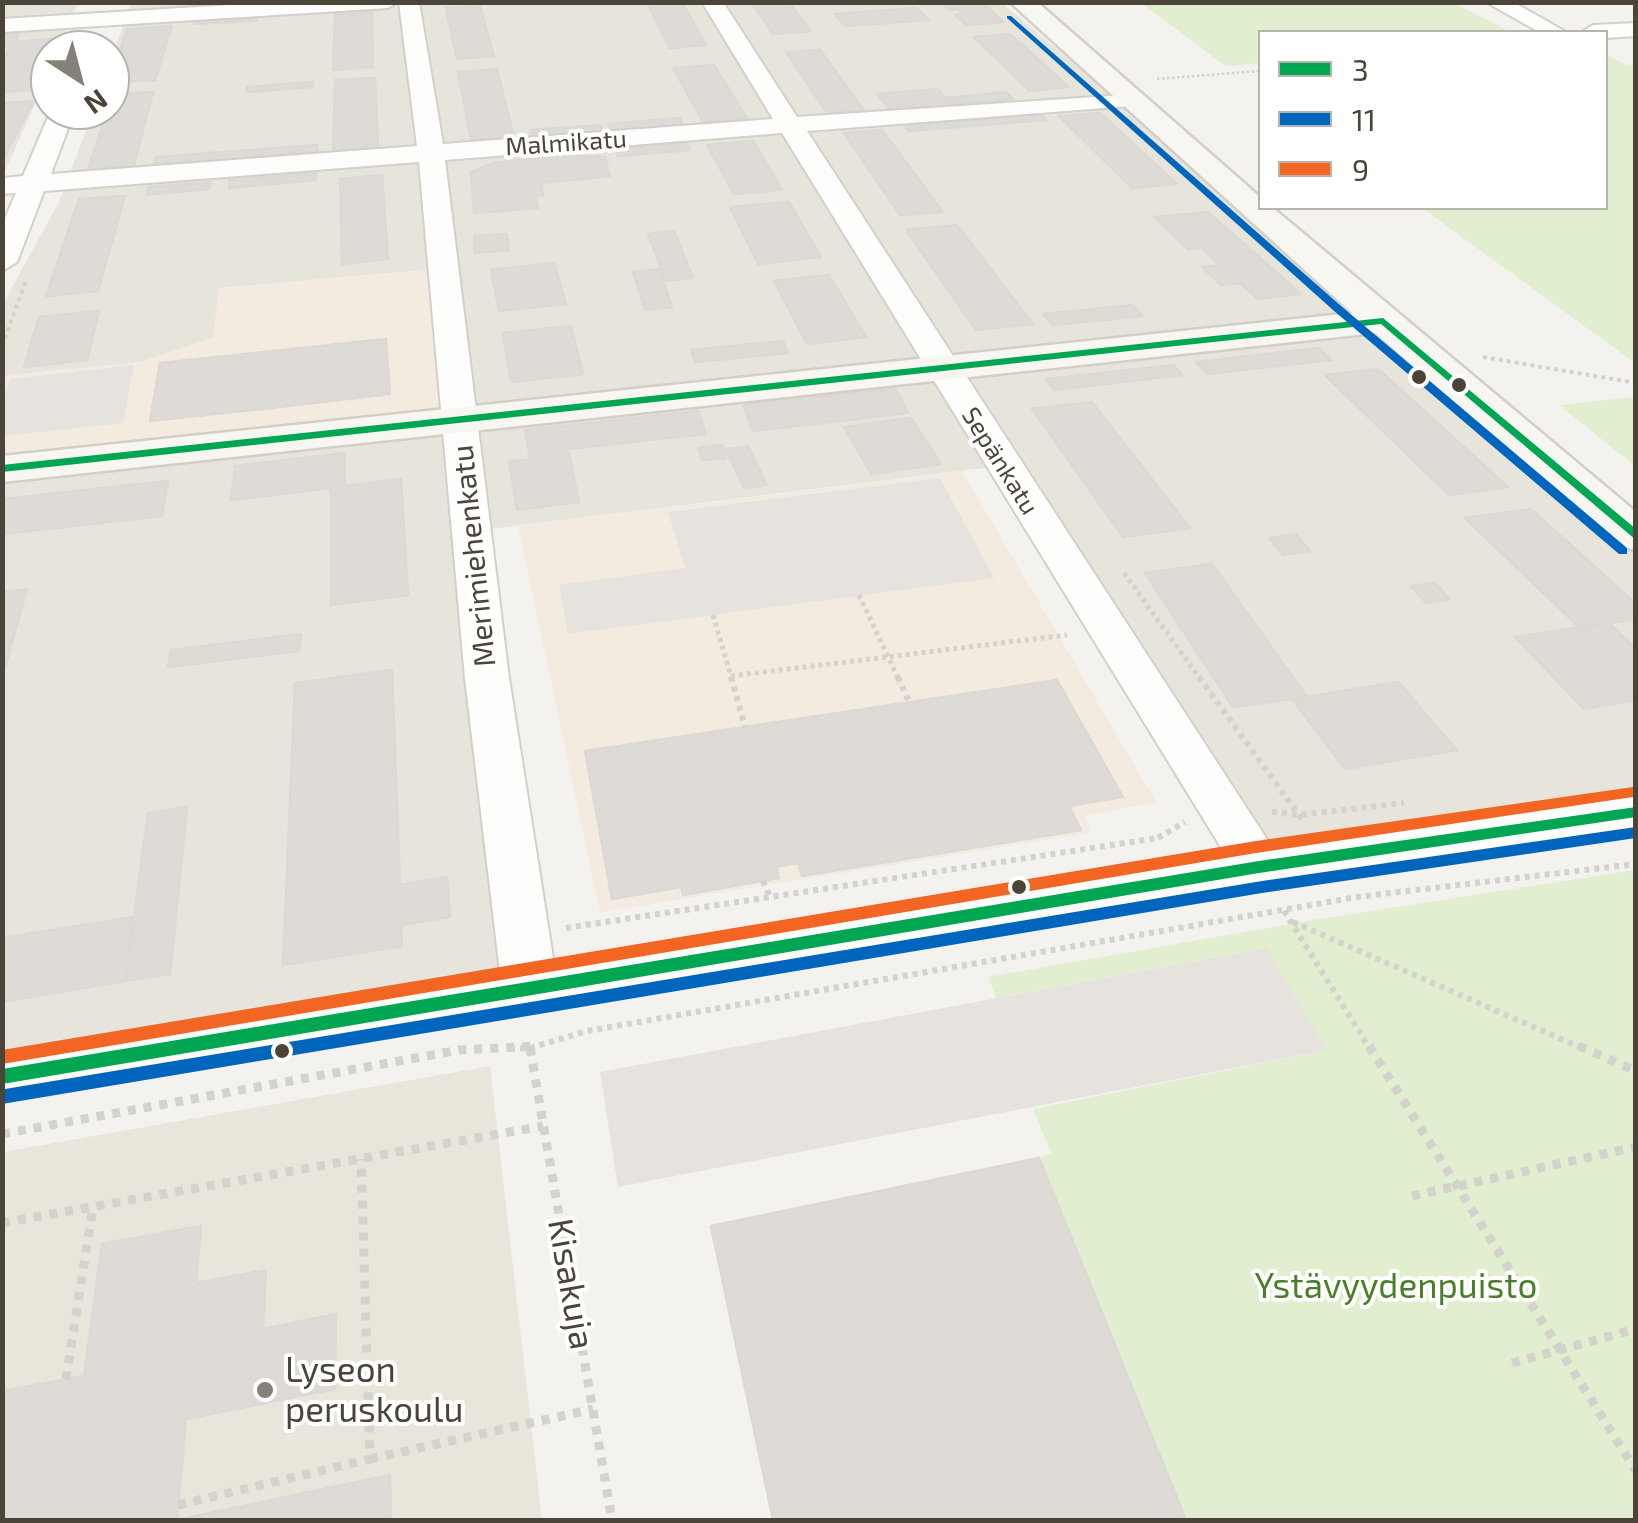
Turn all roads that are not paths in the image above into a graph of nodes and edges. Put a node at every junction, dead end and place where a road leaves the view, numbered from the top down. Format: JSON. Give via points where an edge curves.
{"nodes":[{"id":1,"x":388,"y":2,"type":"edge"},
{"id":2,"x":408,"y":2,"type":"edge"},
{"id":3,"x":712,"y":2,"type":"edge"},
{"id":4,"x":1022,"y":2,"type":"edge"},
{"id":5,"x":1496,"y":2,"type":"edge"},
{"id":6,"x":97,"y":20,"type":"edge"},
{"id":7,"x":2,"y":26,"type":"edge"},
{"id":8,"x":1636,"y":29,"type":"edge"},
{"id":9,"x":1551,"y":30,"type":"edge"},
{"id":10,"x":1608,"y":31,"type":"edge"},
{"id":11,"x":1138,"y":90,"type":"junction"},
{"id":12,"x":788,"y":126,"type":"junction"},
{"id":13,"x":56,"y":130,"type":"edge"},
{"id":14,"x":431,"y":153,"type":"junction"},
{"id":15,"x":36,"y":184,"type":"junction"},
{"id":16,"x":2,"y":186,"type":"edge"},
{"id":17,"x":1258,"y":203,"type":"edge"},
{"id":18,"x":1265,"y":210,"type":"edge"},
{"id":19,"x":2,"y":262,"type":"edge"},
{"id":20,"x":1383,"y":321,"type":"junction"},
{"id":21,"x":941,"y":367,"type":"junction"},
{"id":22,"x":459,"y":418,"type":"junction"},
{"id":23,"x":2,"y":469,"type":"edge"},
{"id":24,"x":1636,"y":536,"type":"edge"},
{"id":25,"x":1636,"y":812,"type":"edge"},
{"id":26,"x":1278,"y":900,"type":"junction"},
{"id":27,"x":530,"y":989,"type":"junction"},
{"id":28,"x":2,"y":1077,"type":"edge"}],
"edges":[{"from":1,"to":6,"type":"street"},
{"from":2,"to":14,"type":"street","name":"Merimiehenkatu"},
{"from":3,"to":12,"type":"street","name":"Sepänkatu"},
{"from":4,"to":11,"type":"main road"},
{"from":5,"to":9,"type":"street"},
{"from":6,"to":7,"type":"street"},
{"from":8,"to":10,"type":"street"},
{"from":11,"to":12,"type":"street","name":"Malmikatu"},
{"from":11,"to":17,"type":"main road"},
{"from":12,"to":14,"type":"street","name":"Malmikatu"},
{"from":12,"to":21,"type":"street","name":"Sepänkatu"},
{"from":13,"to":15,"type":"street"},
{"from":14,"to":15,"type":"street","name":"Malmikatu"},
{"from":14,"to":22,"type":"street","name":"Merimiehenkatu"},
{"from":15,"to":16,"type":"street","name":"Malmikatu"},
{"from":15,"to":19,"type":"street"},
{"from":18,"to":20,"type":"main road"},
{"from":20,"to":21,"type":"main road"},
{"from":20,"to":24,"type":"main road"},
{"from":21,"to":22,"type":"main road"},
{"from":21,"to":26,"type":"street","name":"Sepänkatu","via":[[1204,819]]},
{"from":22,"to":23,"type":"main road"},
{"from":22,"to":27,"type":"street","name":"Merimiehenkatu"},
{"from":25,"to":26,"type":"street"},
{"from":26,"to":27,"type":"street"},
{"from":27,"to":28,"type":"street"}]}
